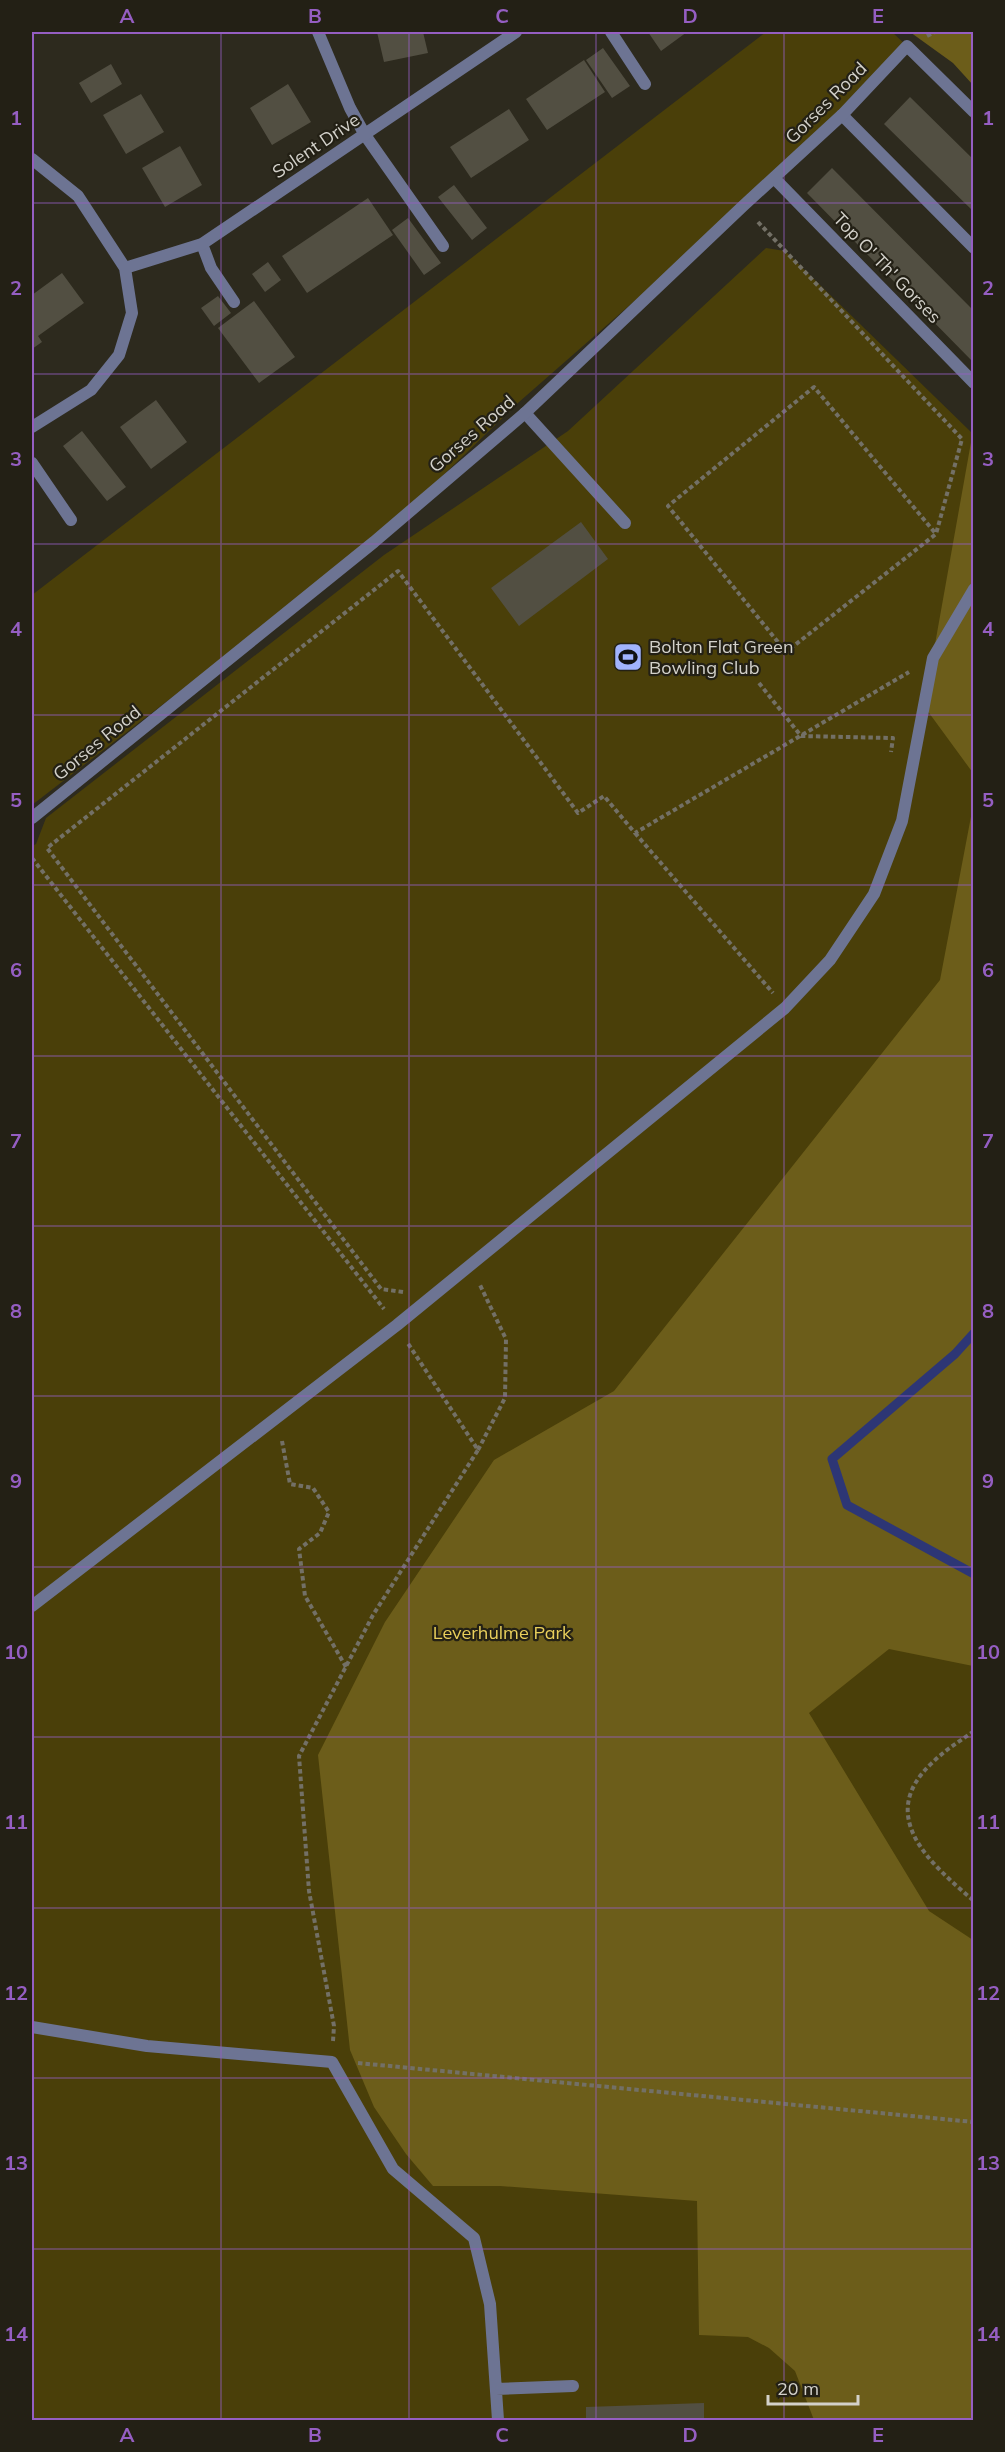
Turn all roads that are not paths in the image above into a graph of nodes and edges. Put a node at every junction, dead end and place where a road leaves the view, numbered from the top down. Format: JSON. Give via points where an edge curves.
{"nodes":[{"id":1,"x":318,"y":32,"type":"edge"},
{"id":2,"x":516,"y":32,"type":"edge"},
{"id":3,"x":611,"y":32,"type":"edge"},
{"id":4,"x":645,"y":84,"type":"dead end"},
{"id":5,"x":974,"y":112,"type":"edge"},
{"id":6,"x":842,"y":115,"type":"junction"},
{"id":7,"x":365,"y":135,"type":"junction"},
{"id":8,"x":32,"y":159,"type":"edge"},
{"id":9,"x":774,"y":178,"type":"junction"},
{"id":10,"x":202,"y":244,"type":"junction"},
{"id":11,"x":442,"y":246,"type":"dead end"},
{"id":12,"x":974,"y":248,"type":"edge"},
{"id":13,"x":125,"y":268,"type":"junction"},
{"id":14,"x":234,"y":302,"type":"dead end"},
{"id":15,"x":974,"y":383,"type":"edge"},
{"id":16,"x":525,"y":412,"type":"junction"},
{"id":17,"x":32,"y":427,"type":"edge"},
{"id":18,"x":32,"y":463,"type":"edge"},
{"id":19,"x":70,"y":520,"type":"dead end"},
{"id":20,"x":625,"y":523,"type":"dead end"},
{"id":21,"x":974,"y":589,"type":"edge"},
{"id":22,"x":32,"y":818,"type":"edge"},
{"id":23,"x":32,"y":1606,"type":"edge"},
{"id":24,"x":32,"y":2027,"type":"edge"},
{"id":25,"x":573,"y":2386,"type":"dead end"},
{"id":26,"x":496,"y":2389,"type":"junction"},
{"id":27,"x":498,"y":2421,"type":"edge"}],
"edges":[{"from":1,"to":7,"type":"street"},
{"from":2,"to":7,"type":"street","name":"Solent Drive"},
{"from":3,"to":4,"type":"street"},
{"from":5,"to":6,"type":"street","name":"Gorses Road","via":[[907,46]]},
{"from":6,"to":9,"type":"street","name":"Gorses Road"},
{"from":6,"to":12,"type":"street"},
{"from":7,"to":10,"type":"street","name":"Solent Drive"},
{"from":7,"to":11,"type":"street"},
{"from":8,"to":13,"type":"street","via":[[78,196]]},
{"from":9,"to":15,"type":"street","name":"Top O' Th' Gorses"},
{"from":9,"to":16,"type":"street","name":"Gorses Road"},
{"from":10,"to":13,"type":"street","name":"Solent Drive"},
{"from":10,"to":14,"type":"street","via":[[211,268]]},
{"from":13,"to":17,"type":"street","via":[[132,314],[119,355],[91,390]]},
{"from":16,"to":20,"type":"street"},
{"from":16,"to":22,"type":"street","name":"Gorses Road","via":[[374,542]]},
{"from":18,"to":19,"type":"street"},
{"from":21,"to":23,"type":"street","via":[[933,658],[902,821],[874,894],[830,960],[785,1008],[471,1266]]},
{"from":24,"to":26,"type":"street","via":[[147,2046],[332,2062],[393,2169],[474,2238],[490,2304]]},
{"from":25,"to":26,"type":"street"},
{"from":26,"to":27,"type":"street"}]}
